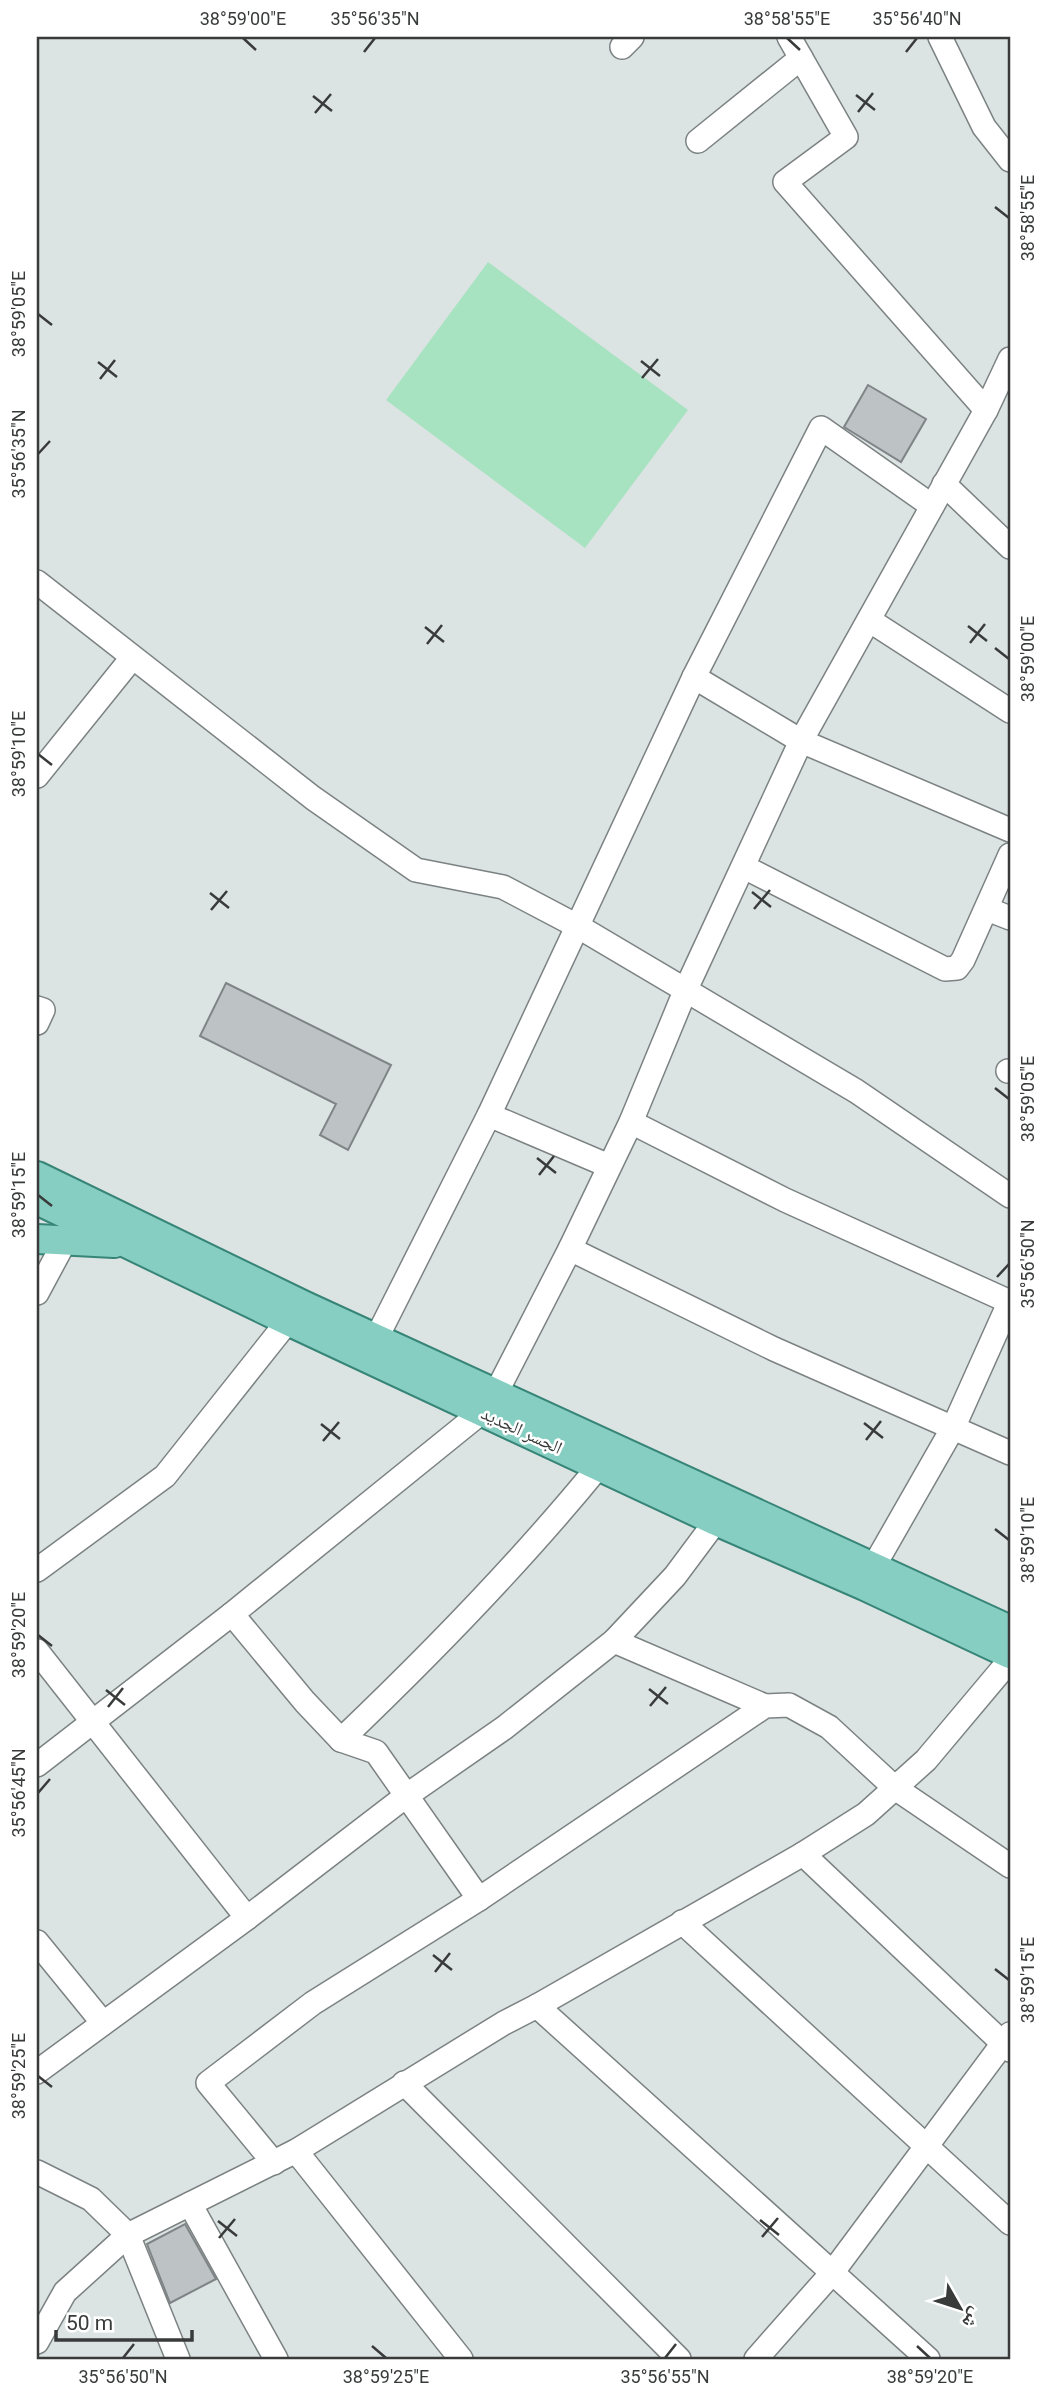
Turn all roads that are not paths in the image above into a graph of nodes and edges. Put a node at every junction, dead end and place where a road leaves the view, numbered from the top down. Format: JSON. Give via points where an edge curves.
{"nodes":[{"id":1,"x":789,"y":37,"type":"edge"},
{"id":2,"x":940,"y":37,"type":"edge"},
{"id":3,"x":801,"y":58,"type":"junction"},
{"id":4,"x":698,"y":141,"type":"dead end"},
{"id":5,"x":1010,"y":160,"type":"edge"},
{"id":6,"x":1010,"y":359,"type":"edge"},
{"id":7,"x":986,"y":410,"type":"junction"},
{"id":8,"x":944,"y":484,"type":"junction"},
{"id":9,"x":932,"y":506,"type":"junction"},
{"id":10,"x":1010,"y":547,"type":"edge"},
{"id":11,"x":37,"y":582,"type":"edge"},
{"id":12,"x":869,"y":620,"type":"junction"},
{"id":13,"x":132,"y":658,"type":"junction"},
{"id":14,"x":694,"y":677,"type":"junction"},
{"id":15,"x":1010,"y":711,"type":"edge"},
{"id":16,"x":801,"y":741,"type":"junction"},
{"id":17,"x":37,"y":776,"type":"edge"},
{"id":18,"x":1010,"y":830,"type":"edge"},
{"id":19,"x":1010,"y":855,"type":"edge"},
{"id":20,"x":744,"y":867,"type":"junction"},
{"id":21,"x":987,"y":909,"type":"junction"},
{"id":22,"x":1010,"y":918,"type":"edge"},
{"id":23,"x":579,"y":927,"type":"junction"},
{"id":24,"x":686,"y":989,"type":"junction"},
{"id":25,"x":37,"y":1008,"type":"edge"},
{"id":26,"x":37,"y":1023,"type":"edge"},
{"id":27,"x":489,"y":1115,"type":"junction"},
{"id":28,"x":631,"y":1122,"type":"junction"},
{"id":29,"x":609,"y":1166,"type":"junction"},
{"id":30,"x":37,"y":1176,"type":"edge"},
{"id":31,"x":1010,"y":1196,"type":"edge"},
{"id":32,"x":37,"y":1200,"type":"edge"},
{"id":33,"x":37,"y":1239,"type":"edge"},
{"id":34,"x":65,"y":1241,"type":"junction"},
{"id":35,"x":126,"y":1243,"type":"junction"},
{"id":36,"x":570,"y":1249,"type":"junction"},
{"id":37,"x":37,"y":1293,"type":"edge"},
{"id":38,"x":1010,"y":1301,"type":"edge"},
{"id":39,"x":288,"y":1321,"type":"junction"},
{"id":40,"x":376,"y":1339,"type":"junction"},
{"id":41,"x":489,"y":1402,"type":"junction"},
{"id":42,"x":954,"y":1426,"type":"junction"},
{"id":43,"x":1010,"y":1452,"type":"edge"},
{"id":44,"x":599,"y":1466,"type":"junction"},
{"id":45,"x":716,"y":1521,"type":"junction"},
{"id":46,"x":874,"y":1566,"type":"junction"},
{"id":47,"x":37,"y":1570,"type":"edge"},
{"id":48,"x":232,"y":1614,"type":"junction"},
{"id":49,"x":1010,"y":1630,"type":"edge"},
{"id":50,"x":614,"y":1641,"type":"junction"},
{"id":51,"x":37,"y":1651,"type":"edge"},
{"id":52,"x":1010,"y":1654,"type":"edge"},
{"id":53,"x":1010,"y":1660,"type":"edge"},
{"id":54,"x":765,"y":1706,"type":"junction"},
{"id":55,"x":93,"y":1723,"type":"junction"},
{"id":56,"x":341,"y":1740,"type":"junction"},
{"id":57,"x":37,"y":1765,"type":"edge"},
{"id":58,"x":895,"y":1788,"type":"junction"},
{"id":59,"x":406,"y":1796,"type":"junction"},
{"id":60,"x":803,"y":1854,"type":"junction"},
{"id":61,"x":1010,"y":1867,"type":"edge"},
{"id":62,"x":479,"y":1899,"type":"junction"},
{"id":63,"x":247,"y":1919,"type":"junction"},
{"id":64,"x":682,"y":1922,"type":"junction"},
{"id":65,"x":37,"y":1942,"type":"edge"},
{"id":66,"x":537,"y":2006,"type":"junction"},
{"id":67,"x":103,"y":2023,"type":"junction"},
{"id":68,"x":1008,"y":2042,"type":"edge"},
{"id":69,"x":37,"y":2072,"type":"edge"},
{"id":70,"x":404,"y":2083,"type":"junction"},
{"id":71,"x":927,"y":2146,"type":"junction"},
{"id":72,"x":296,"y":2151,"type":"junction"},
{"id":73,"x":274,"y":2163,"type":"junction"},
{"id":74,"x":37,"y":2172,"type":"edge"},
{"id":75,"x":190,"y":2204,"type":"junction"},
{"id":76,"x":1010,"y":2223,"type":"edge"},
{"id":77,"x":128,"y":2235,"type":"junction"},
{"id":78,"x":832,"y":2273,"type":"junction"},
{"id":79,"x":37,"y":2342,"type":"edge"},
{"id":80,"x":667,"y":2355,"type":"edge"},
{"id":81,"x":177,"y":2359,"type":"edge"},
{"id":82,"x":276,"y":2359,"type":"edge"},
{"id":83,"x":461,"y":2359,"type":"edge"},
{"id":84,"x":756,"y":2359,"type":"edge"},
{"id":85,"x":928,"y":2359,"type":"edge"}],
"edges":[{"from":1,"to":3,"type":"street"},
{"from":2,"to":5,"type":"street","via":[[984,127]]},
{"from":3,"to":4,"type":"street"},
{"from":3,"to":7,"type":"street","via":[[846,137],[785,182]]},
{"from":6,"to":7,"type":"street"},
{"from":7,"to":8,"type":"street"},
{"from":8,"to":9,"type":"street"},
{"from":8,"to":10,"type":"street"},
{"from":9,"to":12,"type":"street"},
{"from":9,"to":14,"type":"street","via":[[821,428]]},
{"from":11,"to":13,"type":"street"},
{"from":12,"to":15,"type":"street"},
{"from":12,"to":16,"type":"street"},
{"from":13,"to":17,"type":"street"},
{"from":13,"to":23,"type":"street","via":[[313,798],[416,870],[503,887]]},
{"from":14,"to":16,"type":"street"},
{"from":14,"to":23,"type":"street"},
{"from":16,"to":18,"type":"street"},
{"from":16,"to":20,"type":"street"},
{"from":19,"to":21,"type":"street"},
{"from":20,"to":21,"type":"street","via":[[945,969],[957,968],[963,960]]},
{"from":20,"to":24,"type":"street"},
{"from":21,"to":22,"type":"street"},
{"from":23,"to":24,"type":"street"},
{"from":23,"to":27,"type":"street"},
{"from":24,"to":28,"type":"street"},
{"from":24,"to":31,"type":"street","via":[[856,1091]]},
{"from":25,"to":26,"type":"street","via":[[43,1010]]},
{"from":27,"to":29,"type":"street"},
{"from":27,"to":40,"type":"street"},
{"from":28,"to":29,"type":"street"},
{"from":28,"to":38,"type":"street","via":[[785,1200]]},
{"from":29,"to":36,"type":"street"},
{"from":30,"to":40,"type":"main road","name":"الجسر الجديد"},
{"from":32,"to":35,"type":"main road","name":"الجسر الجديد"},
{"from":33,"to":34,"type":"main road"},
{"from":34,"to":35,"type":"main road"},
{"from":34,"to":37,"type":"street"},
{"from":35,"to":39,"type":"main road","name":"الجسر الجديد"},
{"from":36,"to":41,"type":"street"},
{"from":36,"to":42,"type":"street","via":[[774,1349]]},
{"from":38,"to":42,"type":"street"},
{"from":39,"to":41,"type":"main road","name":"الجسر الجديد"},
{"from":39,"to":47,"type":"street","via":[[165,1476]]},
{"from":40,"to":41,"type":"main road","name":"الجسر الجديد"},
{"from":41,"to":44,"type":"main road","name":"الجسر الجديد"},
{"from":41,"to":46,"type":"main road","name":"الجسر الجديد"},
{"from":41,"to":48,"type":"street"},
{"from":42,"to":43,"type":"street"},
{"from":42,"to":46,"type":"street"},
{"from":44,"to":45,"type":"main road","name":"الجسر الجديد"},
{"from":44,"to":56,"type":"street","via":[[552,1524]]},
{"from":45,"to":50,"type":"street","via":[[675,1576]]},
{"from":45,"to":52,"type":"main road","name":"الجسر الجديد"},
{"from":46,"to":49,"type":"main road","name":"الجسر الجديد"},
{"from":48,"to":55,"type":"street"},
{"from":48,"to":56,"type":"street"},
{"from":50,"to":54,"type":"street"},
{"from":50,"to":59,"type":"street","via":[[504,1728]]},
{"from":51,"to":55,"type":"street"},
{"from":53,"to":58,"type":"street","via":[[926,1760]]},
{"from":54,"to":58,"type":"street","via":[[789,1704],[829,1727]]},
{"from":54,"to":62,"type":"street"},
{"from":55,"to":57,"type":"street"},
{"from":55,"to":63,"type":"street"},
{"from":56,"to":59,"type":"street","via":[[376,1752]]},
{"from":58,"to":60,"type":"street","via":[[866,1814]]},
{"from":58,"to":61,"type":"street"},
{"from":59,"to":62,"type":"street"},
{"from":59,"to":63,"type":"street"},
{"from":60,"to":64,"type":"street"},
{"from":60,"to":68,"type":"street"},
{"from":62,"to":73,"type":"street","via":[[313,2003],[208,2083]]},
{"from":63,"to":67,"type":"street"},
{"from":64,"to":66,"type":"street"},
{"from":64,"to":71,"type":"street"},
{"from":65,"to":67,"type":"street"},
{"from":66,"to":70,"type":"street"},
{"from":66,"to":78,"type":"street"},
{"from":67,"to":69,"type":"street"},
{"from":68,"to":71,"type":"street"},
{"from":70,"to":72,"type":"street"},
{"from":70,"to":80,"type":"street"},
{"from":71,"to":76,"type":"street"},
{"from":71,"to":78,"type":"street"},
{"from":72,"to":73,"type":"street"},
{"from":72,"to":83,"type":"street"},
{"from":73,"to":75,"type":"street"},
{"from":74,"to":77,"type":"street","via":[[91,2199]]},
{"from":75,"to":77,"type":"street"},
{"from":75,"to":82,"type":"street"},
{"from":77,"to":79,"type":"street","via":[[65,2292]]},
{"from":77,"to":81,"type":"street"},
{"from":78,"to":84,"type":"street"},
{"from":78,"to":85,"type":"street"}]}
